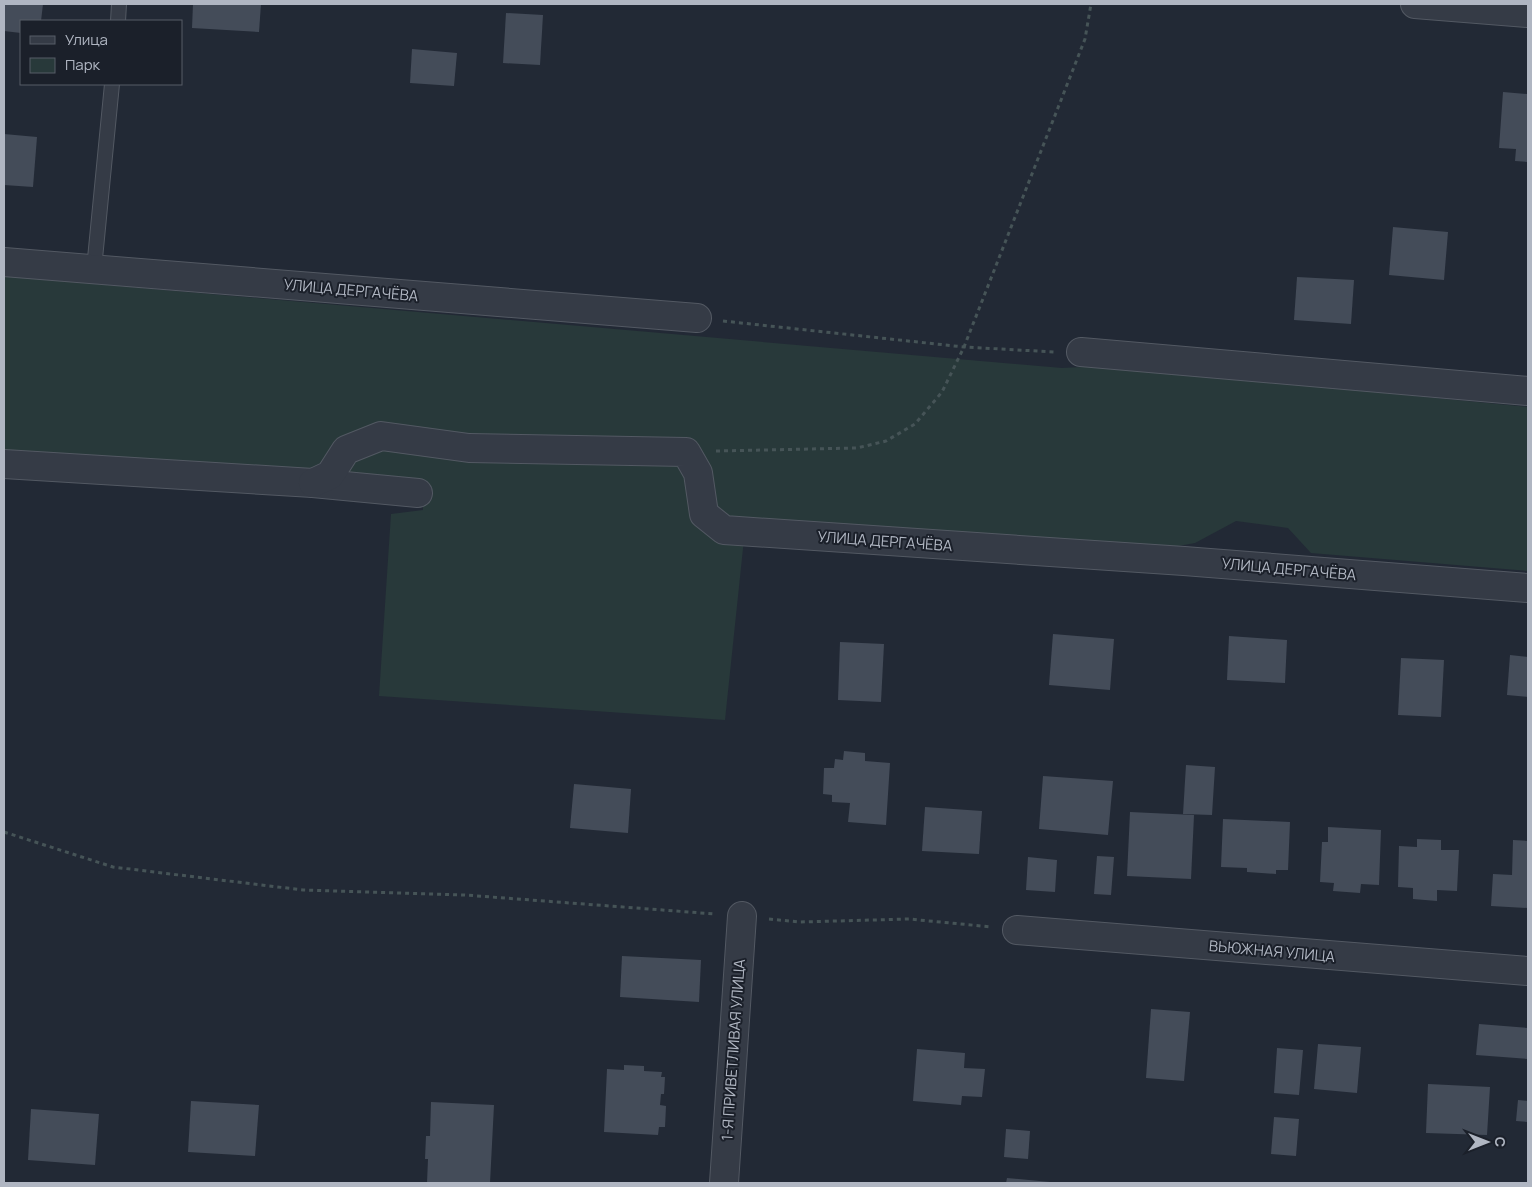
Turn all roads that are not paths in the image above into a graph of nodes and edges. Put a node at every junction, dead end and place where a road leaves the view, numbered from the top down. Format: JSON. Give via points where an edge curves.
{"nodes":[{"id":1,"x":120,"y":4,"type":"edge"},
{"id":2,"x":1415,"y":4,"type":"edge"},
{"id":3,"x":1528,"y":13,"type":"edge"},
{"id":4,"x":118,"y":20,"type":"edge"},
{"id":5,"x":112,"y":85,"type":"edge"},
{"id":6,"x":4,"y":262,"type":"edge"},
{"id":7,"x":94,"y":269,"type":"junction"},
{"id":8,"x":698,"y":318,"type":"road end"},
{"id":9,"x":1081,"y":352,"type":"road end"},
{"id":10,"x":1528,"y":391,"type":"edge"},
{"id":11,"x":4,"y":464,"type":"edge"},
{"id":12,"x":313,"y":483,"type":"junction"},
{"id":13,"x":418,"y":493,"type":"dead end"},
{"id":14,"x":1528,"y":588,"type":"edge"},
{"id":15,"x":742,"y":916,"type":"road end"},
{"id":16,"x":1017,"y":930,"type":"road end"},
{"id":17,"x":1528,"y":972,"type":"edge"},
{"id":18,"x":724,"y":1183,"type":"edge"}],
"edges":[{"from":1,"to":4,"type":"lane"},
{"from":2,"to":3,"type":"street"},
{"from":5,"to":7,"type":"lane"},
{"from":6,"to":7,"type":"street","name":"УЛИЦА ДЕРГАЧЁВА"},
{"from":7,"to":8,"type":"street","name":"УЛИЦА ДЕРГАЧЁВА"},
{"from":9,"to":10,"type":"street"},
{"from":11,"to":12,"type":"street"},
{"from":12,"to":13,"type":"street"},
{"from":12,"to":14,"type":"street","name":"УЛИЦА ДЕРГАЧЁВА","via":[[330,475],[346,450],[381,436],[468,448],[686,452],[698,474],[704,514],[724,530]]},
{"from":15,"to":18,"type":"street","name":"1-Я ПРИВЕТЛИВАЯ УЛИЦА"},
{"from":16,"to":17,"type":"street","name":"ВЬЮЖНАЯ УЛИЦА"}]}
